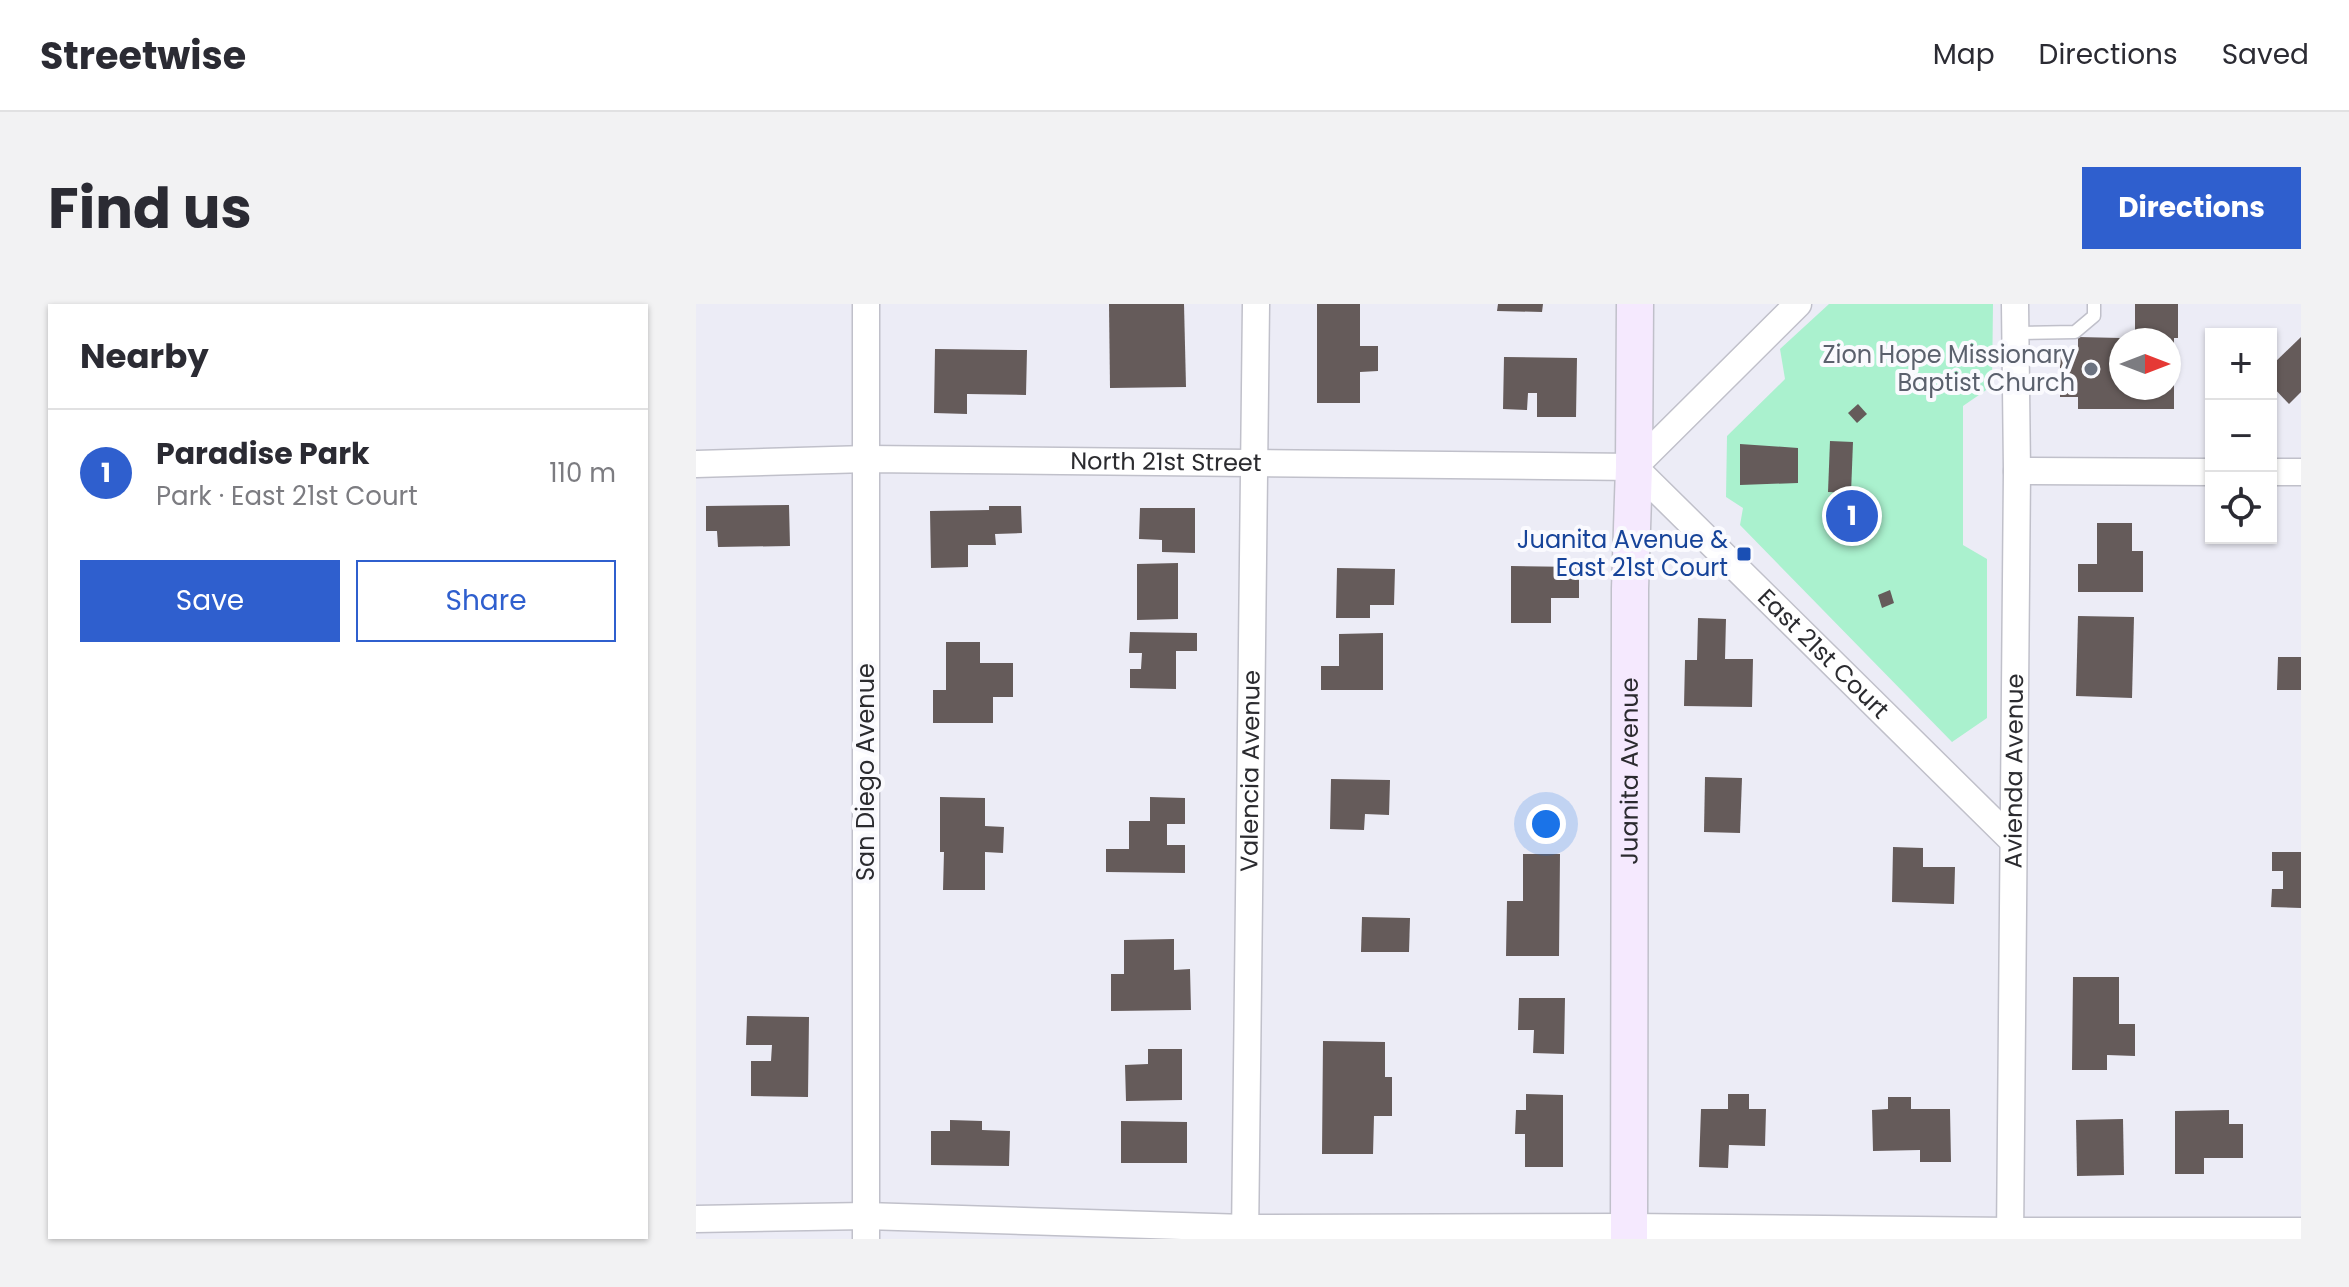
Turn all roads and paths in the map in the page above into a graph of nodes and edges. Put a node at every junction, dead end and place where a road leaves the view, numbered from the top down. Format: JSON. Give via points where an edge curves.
{"nodes":[{"id":1,"x":866,"y":304,"type":"edge"},
{"id":2,"x":1256,"y":304,"type":"edge"},
{"id":3,"x":1635,"y":304,"type":"edge"},
{"id":4,"x":1798,"y":304,"type":"edge"},
{"id":5,"x":2015,"y":304,"type":"edge"},
{"id":6,"x":2094,"y":304,"type":"edge"},
{"id":7,"x":2015,"y":333,"type":"junction"},
{"id":8,"x":867,"y":459,"type":"junction"},
{"id":9,"x":696,"y":464,"type":"edge"},
{"id":10,"x":1255,"y":464,"type":"junction"},
{"id":11,"x":1634,"y":467,"type":"junction"},
{"id":12,"x":2017,"y":471,"type":"junction"},
{"id":13,"x":2205,"y":472,"type":"edge"},
{"id":14,"x":2277,"y":472,"type":"edge"},
{"id":15,"x":2301,"y":472,"type":"edge"},
{"id":16,"x":2012,"y":840,"type":"junction"},
{"id":17,"x":696,"y":1219,"type":"edge"},
{"id":18,"x":866,"y":1228,"type":"edge"},
{"id":19,"x":2301,"y":1231,"type":"edge"},
{"id":20,"x":1245,"y":1233,"type":"edge"},
{"id":21,"x":1629,"y":1233,"type":"edge"},
{"id":22,"x":2010,"y":1235,"type":"edge"}],
"edges":[{"from":1,"to":8,"type":"street","name":"San Diego Avenue"},
{"from":2,"to":10,"type":"street","name":"Valencia Avenue"},
{"from":3,"to":11,"type":"street","name":"Juanita Avenue"},
{"from":4,"to":11,"type":"street"},
{"from":5,"to":7,"type":"street","name":"Avienda Avenue"},
{"from":6,"to":7,"type":"lane","via":[[2094,316],[2075,332]]},
{"from":7,"to":12,"type":"street","name":"Avienda Avenue"},
{"from":8,"to":9,"type":"street","name":"North 21st Street"},
{"from":8,"to":10,"type":"street","name":"North 21st Street"},
{"from":8,"to":18,"type":"street","name":"San Diego Avenue"},
{"from":10,"to":11,"type":"street","name":"North 21st Street"},
{"from":10,"to":20,"type":"street","name":"Valencia Avenue"},
{"from":11,"to":16,"type":"street","name":"East 21st Court"},
{"from":11,"to":21,"type":"street","name":"Juanita Avenue"},
{"from":12,"to":13,"type":"street"},
{"from":12,"to":16,"type":"street","name":"Avienda Avenue"},
{"from":14,"to":15,"type":"street"},
{"from":16,"to":22,"type":"street","name":"Avienda Avenue"},
{"from":17,"to":18,"type":"street"},
{"from":18,"to":20,"type":"street"},
{"from":19,"to":22,"type":"street"},
{"from":20,"to":21,"type":"street"},
{"from":21,"to":22,"type":"street"}]}
